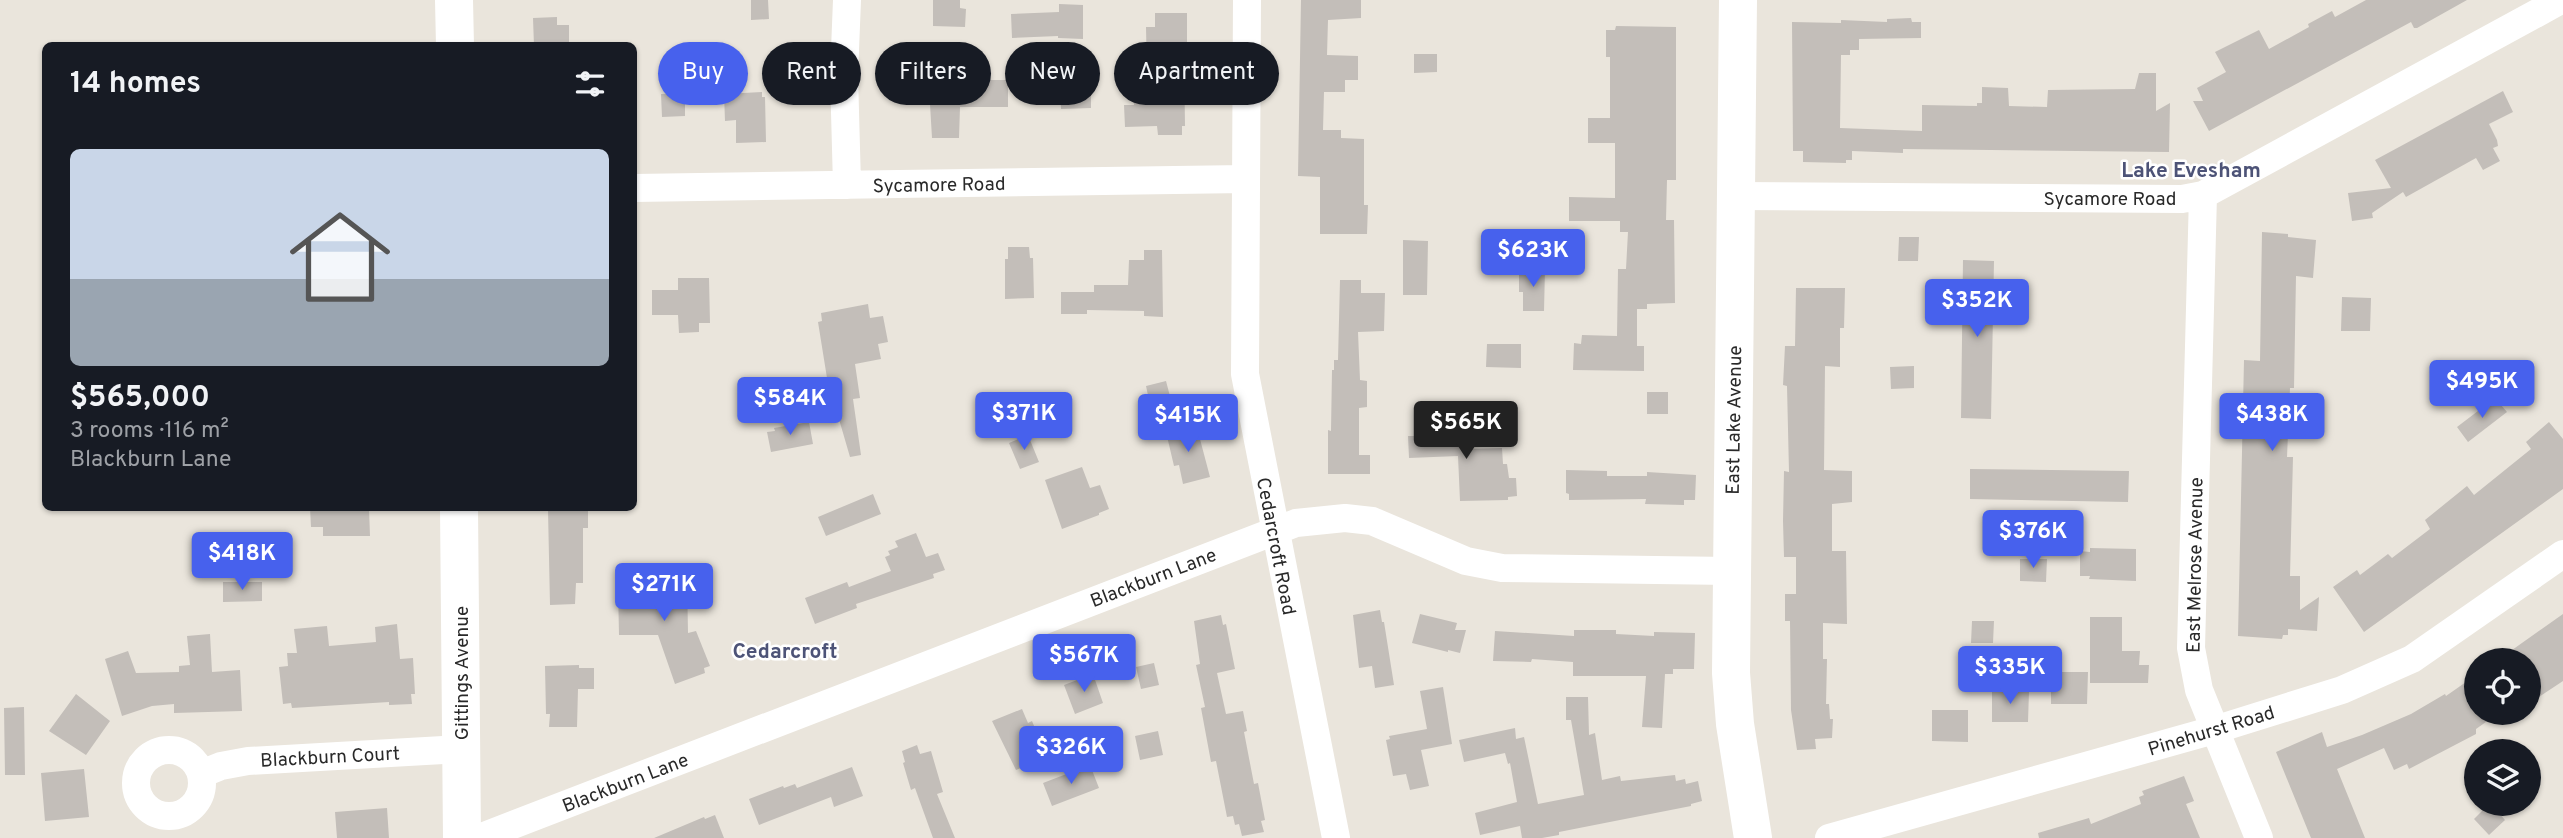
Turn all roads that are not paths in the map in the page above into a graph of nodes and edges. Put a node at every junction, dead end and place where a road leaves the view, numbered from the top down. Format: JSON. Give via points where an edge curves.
{"nodes":[{"id":1,"x":454,"y":0,"type":"edge"},
{"id":2,"x":847,"y":0,"type":"edge"},
{"id":3,"x":1247,"y":0,"type":"edge"},
{"id":4,"x":1738,"y":0,"type":"edge"},
{"id":5,"x":2561,"y":0,"type":"edge"},
{"id":6,"x":455,"y":42,"type":"edge"},
{"id":7,"x":1245,"y":179,"type":"junction"},
{"id":8,"x":847,"y":185,"type":"junction"},
{"id":9,"x":637,"y":188,"type":"edge"},
{"id":10,"x":2203,"y":195,"type":"junction"},
{"id":11,"x":1736,"y":196,"type":"junction"},
{"id":12,"x":459,"y":511,"type":"edge"},
{"id":13,"x":1274,"y":530,"type":"junction"},
{"id":14,"x":2563,"y":554,"type":"edge"},
{"id":15,"x":1731,"y":571,"type":"junction"},
{"id":16,"x":2214,"y":730,"type":"junction"},
{"id":17,"x":461,"y":749,"type":"junction"},
{"id":18,"x":201,"y":774,"type":"dead end"},
{"id":19,"x":462,"y":838,"type":"edge"},
{"id":20,"x":479,"y":838,"type":"edge"},
{"id":21,"x":1336,"y":838,"type":"edge"},
{"id":22,"x":1753,"y":838,"type":"edge"},
{"id":23,"x":1829,"y":838,"type":"edge"},
{"id":24,"x":2259,"y":838,"type":"edge"}],
"edges":[{"from":1,"to":6,"type":"street"},
{"from":2,"to":8,"type":"street"},
{"from":3,"to":7,"type":"street","name":"Cedarcroft Road"},
{"from":4,"to":11,"type":"street","name":"East Lake Avenue"},
{"from":5,"to":10,"type":"street","name":"Sycamore Road"},
{"from":7,"to":8,"type":"street","name":"Sycamore Road"},
{"from":7,"to":13,"type":"street","name":"Cedarcroft Road","via":[[1244,373]]},
{"from":8,"to":9,"type":"street","name":"Sycamore Road"},
{"from":10,"to":11,"type":"street","name":"Sycamore Road","via":[[2182,200]]},
{"from":10,"to":16,"type":"street","name":"East Melrose Avenue","via":[[2191,648],[2199,690]]},
{"from":11,"to":15,"type":"street","name":"East Lake Avenue"},
{"from":12,"to":17,"type":"street","name":"Gittings Avenue"},
{"from":13,"to":15,"type":"street","name":"Blackburn Lane","via":[[1318,519],[1345,518],[1372,521],[1485,566]]},
{"from":13,"to":20,"type":"street","name":"Blackburn Lane"},
{"from":13,"to":21,"type":"street","name":"Cedarcroft Road"},
{"from":14,"to":16,"type":"street","name":"Pinehurst Road","via":[[2402,664],[2342,690]]},
{"from":15,"to":22,"type":"street","name":"East Lake Avenue","via":[[1735,724]]},
{"from":16,"to":23,"type":"street","name":"Pinehurst Road"},
{"from":16,"to":24,"type":"street","name":"East Melrose Avenue"},
{"from":17,"to":18,"type":"street","name":"Blackburn Court","via":[[248,761]]},
{"from":17,"to":19,"type":"street","name":"Gittings Avenue"}]}
